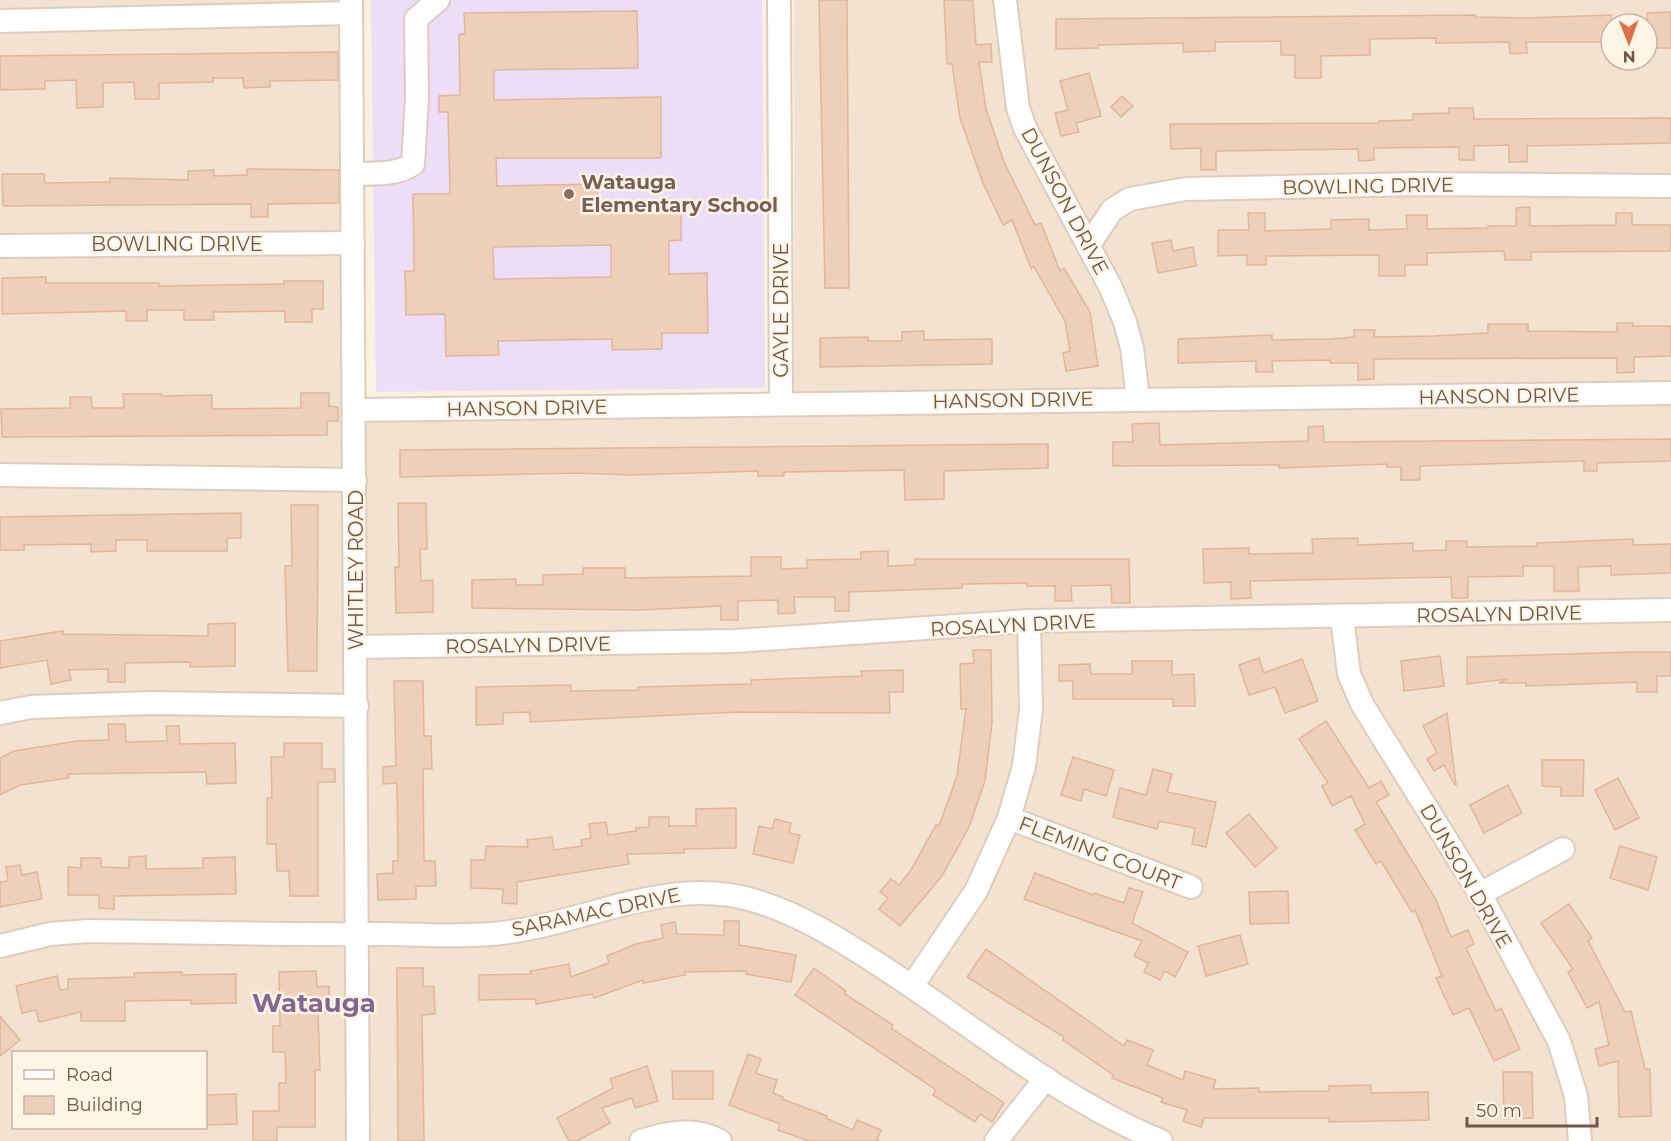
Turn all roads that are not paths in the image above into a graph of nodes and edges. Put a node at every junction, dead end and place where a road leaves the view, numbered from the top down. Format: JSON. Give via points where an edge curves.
{"nodes":[{"id":1,"x":438,"y":0,"type":"edge"},
{"id":2,"x":779,"y":0,"type":"edge"},
{"id":3,"x":1005,"y":0,"type":"edge"},
{"id":4,"x":351,"y":7,"type":"edge"},
{"id":5,"x":0,"y":21,"type":"edge"},
{"id":6,"x":353,"y":174,"type":"junction"},
{"id":7,"x":1671,"y":186,"type":"edge"},
{"id":8,"x":353,"y":243,"type":"junction"},
{"id":9,"x":0,"y":246,"type":"edge"},
{"id":10,"x":1088,"y":246,"type":"junction"},
{"id":11,"x":1671,"y":393,"type":"edge"},
{"id":12,"x":1138,"y":399,"type":"junction"},
{"id":13,"x":781,"y":404,"type":"junction"},
{"id":14,"x":355,"y":410,"type":"junction"},
{"id":15,"x":0,"y":475,"type":"edge"},
{"id":16,"x":356,"y":480,"type":"junction"},
{"id":17,"x":1671,"y":610,"type":"edge"},
{"id":18,"x":1342,"y":617,"type":"junction"},
{"id":19,"x":1029,"y":621,"type":"junction"},
{"id":20,"x":356,"y":647,"type":"junction"},
{"id":21,"x":357,"y":706,"type":"junction"},
{"id":22,"x":0,"y":713,"type":"edge"},
{"id":23,"x":1009,"y":818,"type":"junction"},
{"id":24,"x":1563,"y":849,"type":"dead end"},
{"id":25,"x":1191,"y":887,"type":"dead end"},
{"id":26,"x":1480,"y":894,"type":"junction"},
{"id":27,"x":358,"y":934,"type":"junction"},
{"id":28,"x":0,"y":946,"type":"edge"},
{"id":29,"x":912,"y":986,"type":"junction"},
{"id":30,"x":1046,"y":1078,"type":"junction"},
{"id":31,"x":358,"y":1141,"type":"edge"},
{"id":32,"x":641,"y":1141,"type":"edge"},
{"id":33,"x":720,"y":1141,"type":"edge"},
{"id":34,"x":996,"y":1141,"type":"edge"},
{"id":35,"x":1161,"y":1141,"type":"edge"},
{"id":36,"x":1580,"y":1141,"type":"edge"}],
"edges":[{"from":1,"to":6,"type":"street","via":[[416,19],[413,164],[404,170]]},
{"from":2,"to":13,"type":"street","name":"GAYLE DRIVE"},
{"from":3,"to":10,"type":"street","name":"DUNSON DRIVE","via":[[1024,129]]},
{"from":4,"to":5,"type":"street"},
{"from":4,"to":6,"type":"street","name":"WHITLEY ROAD"},
{"from":6,"to":8,"type":"street","name":"WHITLEY ROAD"},
{"from":7,"to":10,"type":"street","name":"BOWLING DRIVE","via":[[1416,184],[1186,189],[1130,199],[1112,210]]},
{"from":8,"to":9,"type":"street","name":"BOWLING DRIVE"},
{"from":8,"to":14,"type":"street","name":"WHITLEY ROAD"},
{"from":10,"to":12,"type":"street","name":"DUNSON DRIVE","via":[[1125,322]]},
{"from":11,"to":12,"type":"street","name":"HANSON DRIVE"},
{"from":12,"to":13,"type":"street","name":"HANSON DRIVE"},
{"from":13,"to":14,"type":"street","name":"HANSON DRIVE"},
{"from":14,"to":16,"type":"street","name":"WHITLEY ROAD"},
{"from":15,"to":16,"type":"street"},
{"from":16,"to":20,"type":"street","name":"WHITLEY ROAD"},
{"from":17,"to":18,"type":"street","name":"ROSALYN DRIVE"},
{"from":18,"to":19,"type":"street","name":"ROSALYN DRIVE"},
{"from":18,"to":26,"type":"street","name":"DUNSON DRIVE","via":[[1349,674],[1362,704]]},
{"from":19,"to":20,"type":"street","name":"ROSALYN DRIVE","via":[[736,641]]},
{"from":19,"to":23,"type":"street","via":[[1031,709],[1024,766]]},
{"from":20,"to":21,"type":"street","name":"WHITLEY ROAD"},
{"from":21,"to":22,"type":"street","via":[[152,704],[31,707]]},
{"from":21,"to":27,"type":"street","name":"WHITLEY ROAD"},
{"from":23,"to":25,"type":"street","name":"FLEMING COURT"},
{"from":23,"to":29,"type":"street","via":[[976,891]]},
{"from":24,"to":26,"type":"street"},
{"from":26,"to":36,"type":"street","name":"DUNSON DRIVE","via":[[1559,1041],[1576,1096]]},
{"from":27,"to":28,"type":"street","name":"SARAMAC DRIVE","via":[[88,931],[50,934]]},
{"from":27,"to":29,"type":"street","name":"SARAMAC DRIVE","via":[[492,934],[561,922],[677,892],[720,893],[756,901],[814,923]]},
{"from":27,"to":31,"type":"street","name":"WHITLEY ROAD"},
{"from":29,"to":30,"type":"street","name":"SARAMAC DRIVE"},
{"from":30,"to":34,"type":"street"},
{"from":30,"to":35,"type":"street","name":"SARAMAC DRIVE","via":[[1123,1125]]},
{"from":32,"to":33,"type":"street","via":[[686,1131]]}]}
